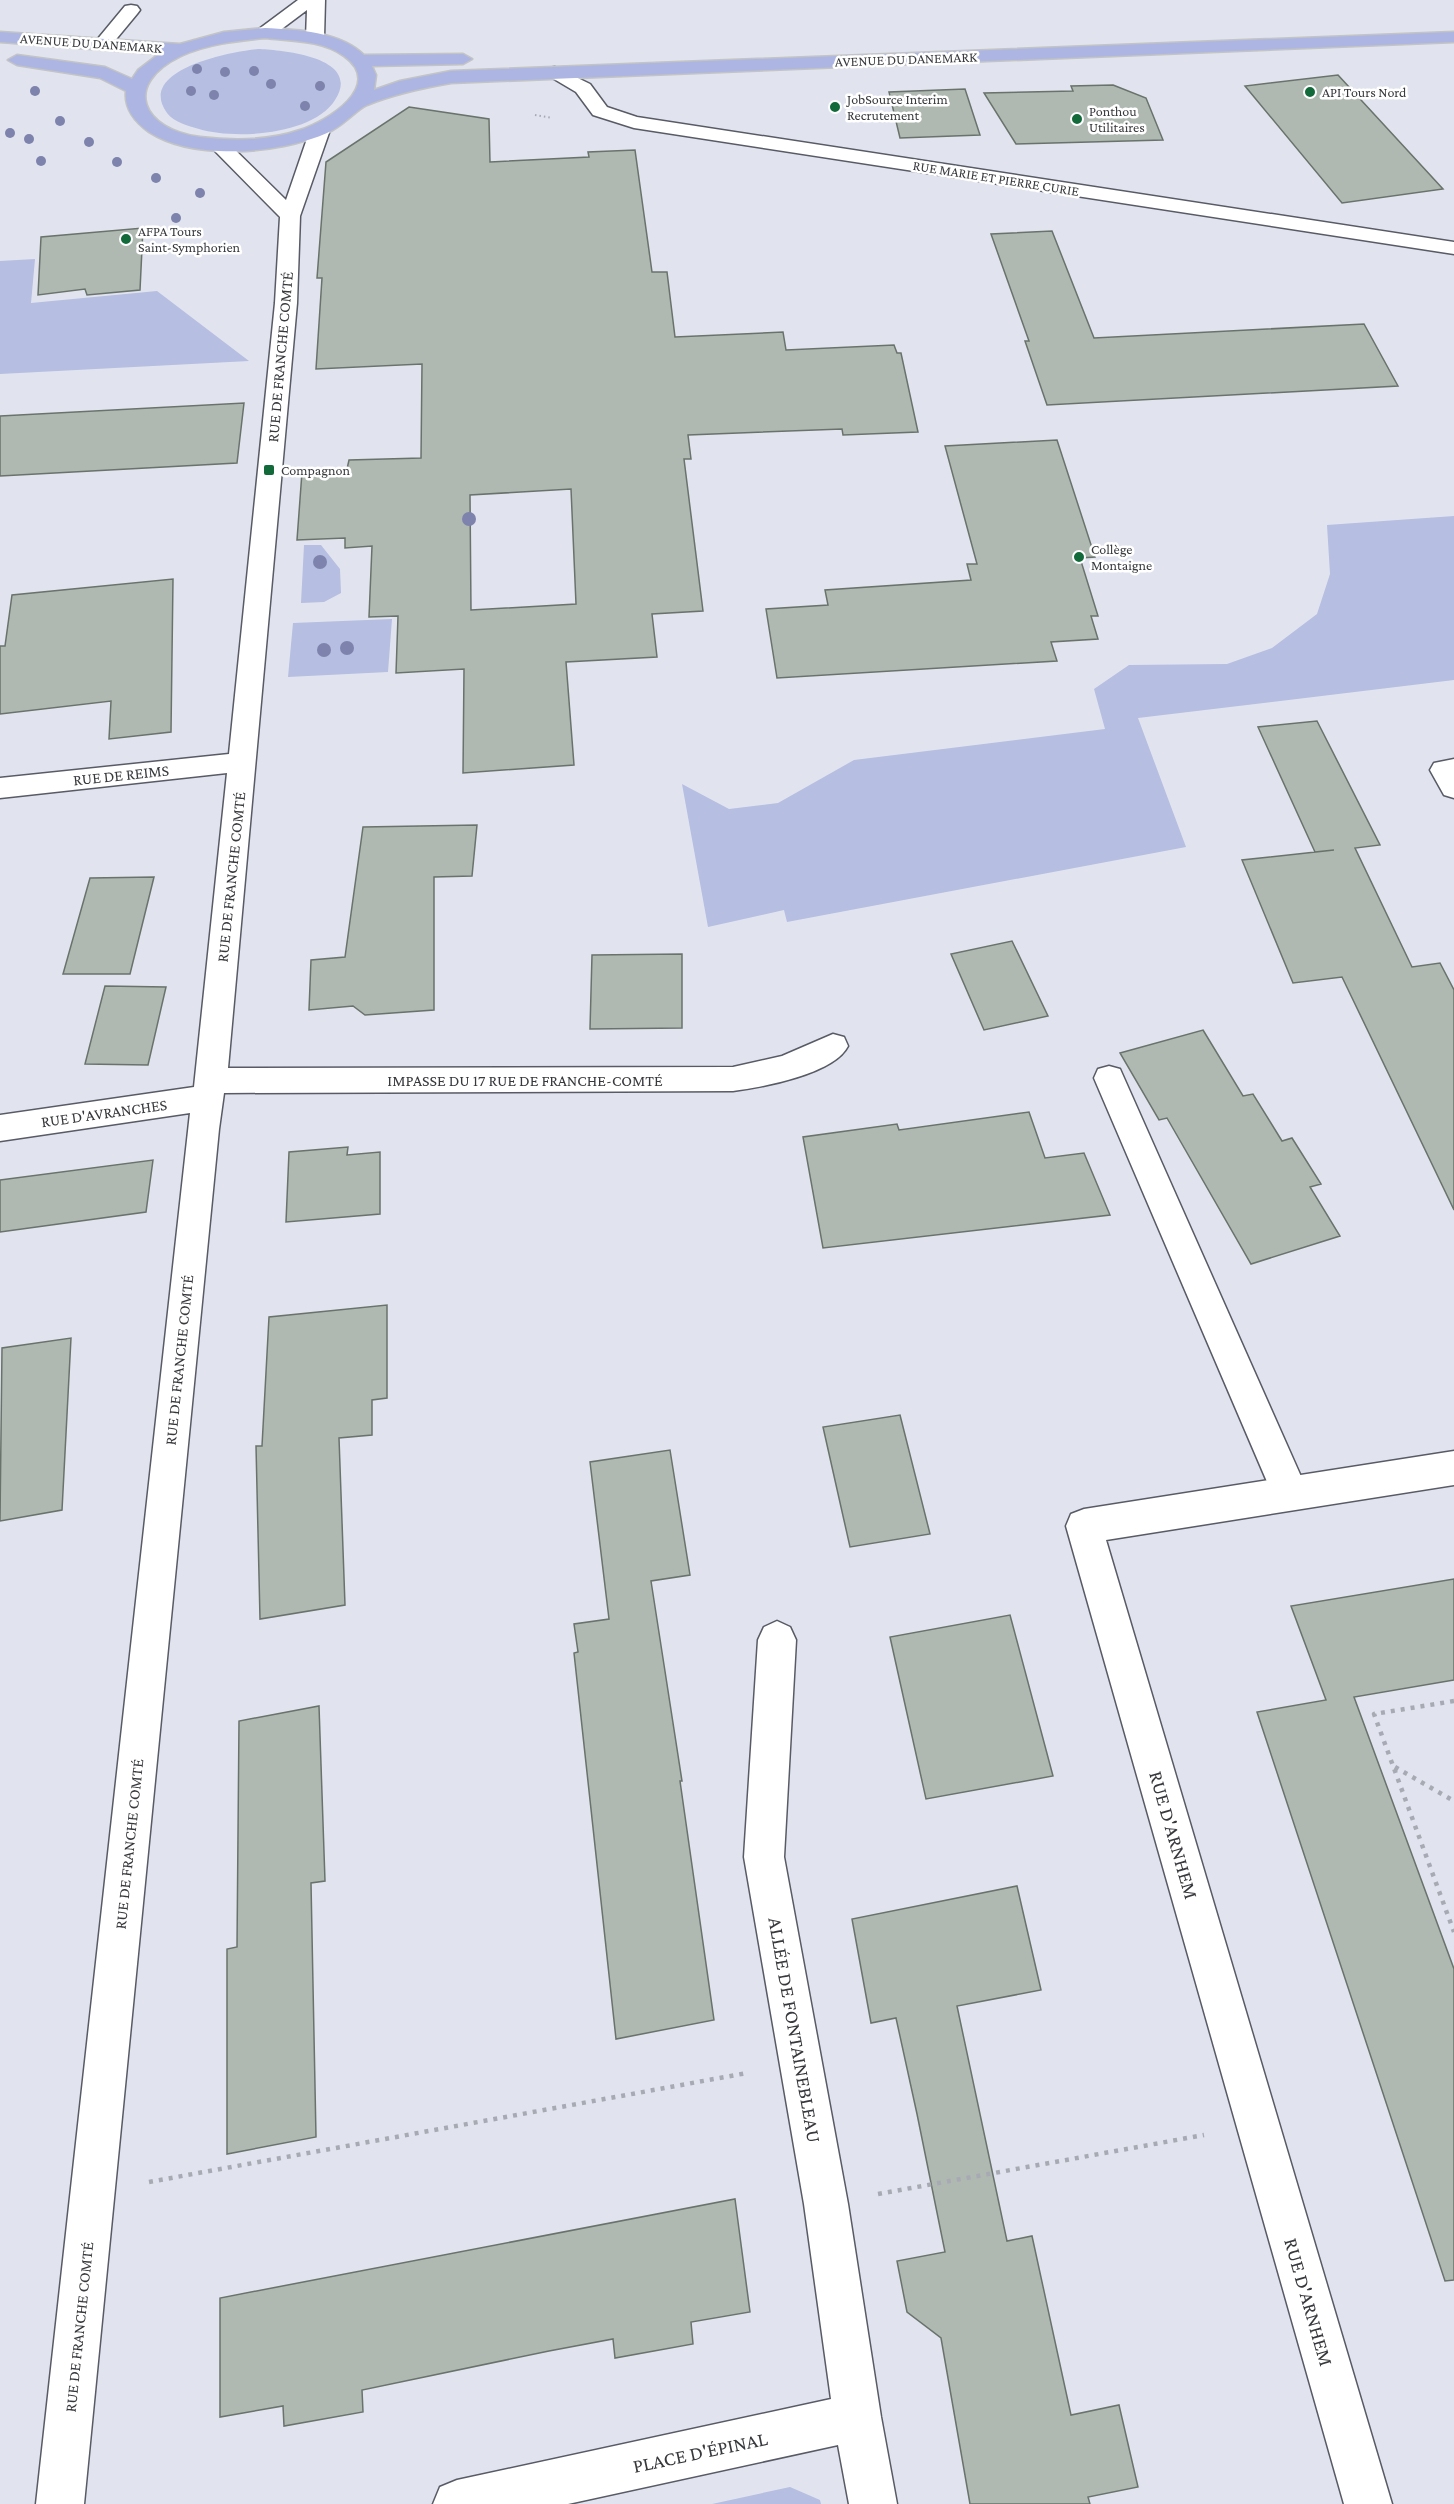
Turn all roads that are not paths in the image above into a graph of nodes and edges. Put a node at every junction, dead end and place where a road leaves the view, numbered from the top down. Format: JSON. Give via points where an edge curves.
{"nodes":[{"id":1,"x":309,"y":0,"type":"edge"},
{"id":2,"x":316,"y":0,"type":"edge"},
{"id":3,"x":131,"y":10,"type":"dead end"},
{"id":4,"x":1454,"y":21,"type":"edge"},
{"id":5,"x":265,"y":33,"type":"junction"},
{"id":6,"x":0,"y":37,"type":"edge"},
{"id":7,"x":315,"y":38,"type":"junction"},
{"id":8,"x":1454,"y":38,"type":"edge"},
{"id":9,"x":102,"y":45,"type":"junction"},
{"id":10,"x":182,"y":49,"type":"junction"},
{"id":11,"x":0,"y":58,"type":"edge"},
{"id":12,"x":361,"y":61,"type":"junction"},
{"id":13,"x":555,"y":72,"type":"junction"},
{"id":14,"x":135,"y":88,"type":"junction"},
{"id":15,"x":361,"y":101,"type":"junction"},
{"id":16,"x":320,"y":130,"type":"junction"},
{"id":17,"x":220,"y":146,"type":"junction"},
{"id":18,"x":290,"y":216,"type":"junction"},
{"id":19,"x":1454,"y":248,"type":"edge"},
{"id":20,"x":242,"y":762,"type":"junction"},
{"id":21,"x":1454,"y":769,"type":"edge"},
{"id":22,"x":0,"y":788,"type":"edge"},
{"id":23,"x":1454,"y":788,"type":"edge"},
{"id":24,"x":833,"y":1046,"type":"dead end"},
{"id":25,"x":1109,"y":1078,"type":"dead end"},
{"id":26,"x":210,"y":1090,"type":"junction"},
{"id":27,"x":0,"y":1128,"type":"edge"},
{"id":28,"x":1454,"y":1468,"type":"edge"},
{"id":29,"x":1290,"y":1493,"type":"junction"},
{"id":30,"x":777,"y":1640,"type":"dead end"},
{"id":31,"x":858,"y":2417,"type":"junction"},
{"id":32,"x":60,"y":2504,"type":"edge"},
{"id":33,"x":457,"y":2504,"type":"edge"},
{"id":34,"x":873,"y":2504,"type":"edge"},
{"id":35,"x":1368,"y":2504,"type":"edge"}],
"edges":[{"from":1,"to":5,"type":"street"},
{"from":2,"to":7,"type":"street"},
{"from":3,"to":9,"type":"street"},
{"from":4,"to":12,"type":"main road","name":"AVENUE DU DANEMARK"},
{"from":5,"to":7,"type":"main road"},
{"from":5,"to":10,"type":"main road","via":[[236,35]]},
{"from":6,"to":9,"type":"main road","name":"AVENUE DU DANEMARK"},
{"from":7,"to":12,"type":"main road","via":[[350,52]]},
{"from":8,"to":13,"type":"main road","name":"AVENUE DU DANEMARK"},
{"from":9,"to":10,"type":"main road","name":"AVENUE DU DANEMARK"},
{"from":10,"to":14,"type":"main road","via":[[152,67]]},
{"from":11,"to":14,"type":"main road","name":"AVENUE DU DANEMARK","via":[[105,73]]},
{"from":12,"to":15,"type":"main road","via":[[368,74],[368,87]]},
{"from":13,"to":15,"type":"main road","name":"AVENUE DU DANEMARK","via":[[451,77],[400,87]]},
{"from":13,"to":19,"type":"street","name":"RUE MARIE ET PIERRE CURIE","via":[[583,88],[600,111],[634,122]]},
{"from":14,"to":17,"type":"main road","via":[[134,105],[143,120],[161,132]]},
{"from":15,"to":16,"type":"main road","via":[[344,117]]},
{"from":16,"to":17,"type":"main road","via":[[290,140]]},
{"from":16,"to":18,"type":"street","name":"RUE DE FRANCHE COMTÉ"},
{"from":17,"to":18,"type":"street"},
{"from":18,"to":20,"type":"street","name":"RUE DE FRANCHE COMTÉ","via":[[286,303]]},
{"from":20,"to":22,"type":"street","name":"RUE DE REIMS"},
{"from":20,"to":26,"type":"street","name":"RUE DE FRANCHE COMTÉ"},
{"from":21,"to":23,"type":"street","via":[[1444,770]]},
{"from":24,"to":26,"type":"street","name":"IMPASSE DU 17 RUE DE FRANCHE-COMTÉ","via":[[803,1064],[733,1079]]},
{"from":25,"to":29,"type":"street"},
{"from":26,"to":27,"type":"street","name":"RUE D'AVRANCHES"},
{"from":26,"to":32,"type":"street","name":"RUE DE FRANCHE COMTÉ"},
{"from":28,"to":29,"type":"street","name":"RUE D'ARNHEM"},
{"from":29,"to":35,"type":"street","name":"RUE D'ARNHEM","via":[[1084,1526]]},
{"from":30,"to":31,"type":"street","name":"ALLÉE DE FONTAINEBLEAU","via":[[764,1857],[826,2204]]},
{"from":31,"to":33,"type":"street","name":"PLACE D'ÉPINAL"},
{"from":31,"to":34,"type":"street"}]}
